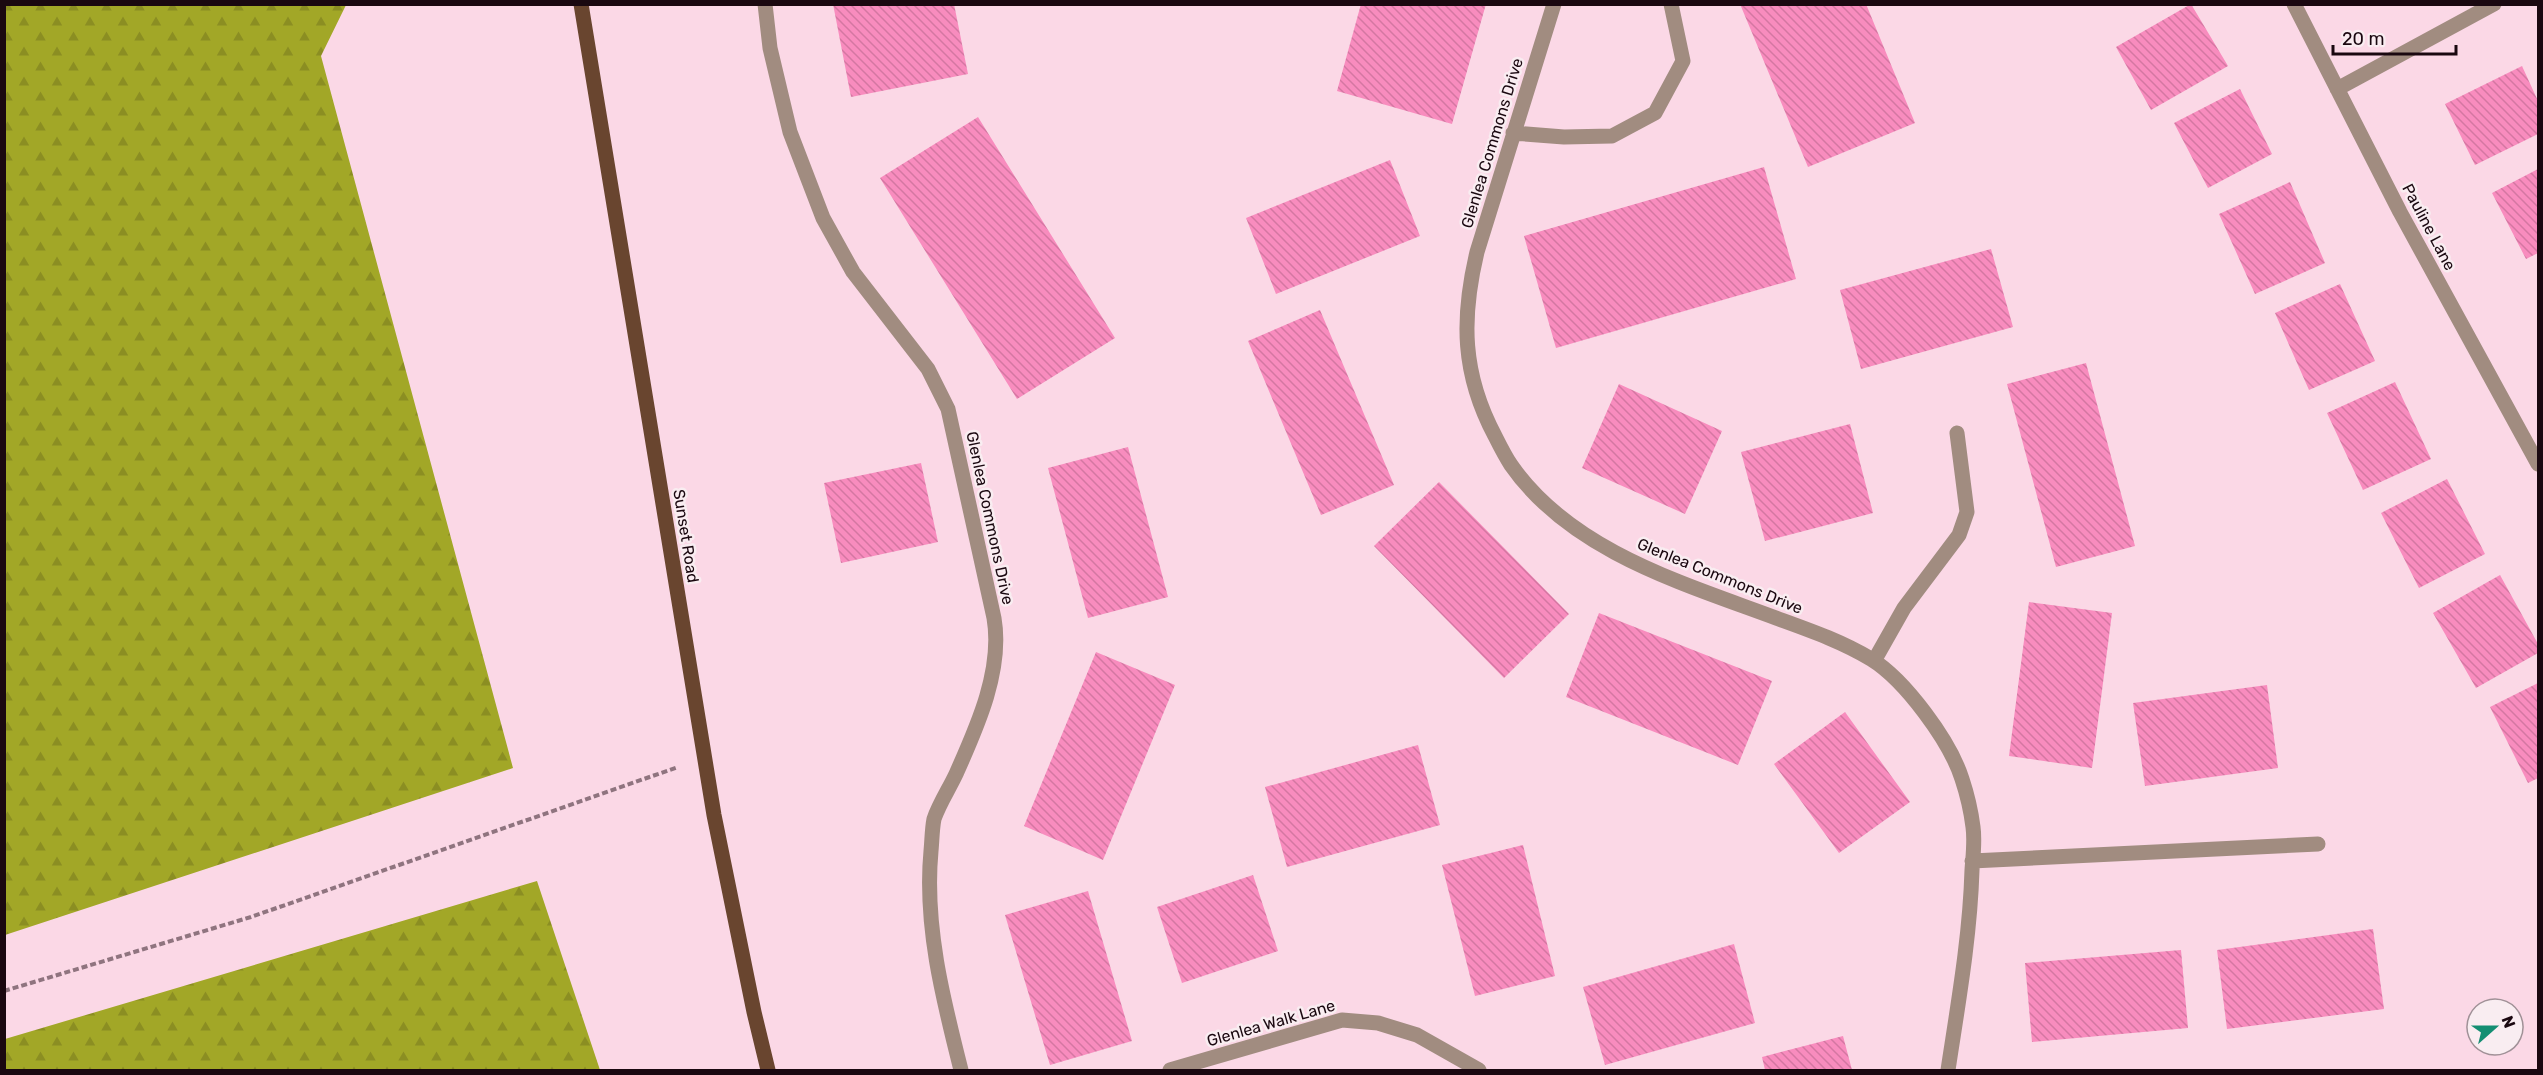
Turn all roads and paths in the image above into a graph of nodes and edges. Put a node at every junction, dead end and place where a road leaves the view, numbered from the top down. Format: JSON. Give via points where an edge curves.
{"nodes":[{"id":1,"x":580,"y":4,"type":"edge"},
{"id":2,"x":765,"y":4,"type":"edge"},
{"id":3,"x":1554,"y":4,"type":"edge"},
{"id":4,"x":1671,"y":4,"type":"edge"},
{"id":5,"x":2294,"y":4,"type":"edge"},
{"id":6,"x":2493,"y":4,"type":"edge"},
{"id":7,"x":2337,"y":89,"type":"junction"},
{"id":8,"x":1514,"y":133,"type":"junction"},
{"id":9,"x":1957,"y":433,"type":"dead end"},
{"id":10,"x":2538,"y":464,"type":"edge"},
{"id":11,"x":1874,"y":660,"type":"junction"},
{"id":12,"x":705,"y":758,"type":"junction"},
{"id":13,"x":2318,"y":844,"type":"dead end"},
{"id":14,"x":1972,"y":861,"type":"junction"},
{"id":15,"x":4,"y":991,"type":"edge"},
{"id":16,"x":768,"y":1071,"type":"edge"},
{"id":17,"x":961,"y":1071,"type":"edge"},
{"id":18,"x":1170,"y":1071,"type":"edge"},
{"id":19,"x":1479,"y":1071,"type":"edge"},
{"id":20,"x":1948,"y":1071,"type":"edge"}],
"edges":[{"from":1,"to":12,"type":"main road","name":"Sunset Road"},
{"from":2,"to":17,"type":"street","name":"Glenlea Commons Drive","via":[[770,48],[790,132],[823,218],[853,272],[928,369],[948,409],[995,625],[991,683],[971,742],[934,819],[929,869],[930,923]]},
{"from":3,"to":8,"type":"street","name":"Glenlea Commons Drive"},
{"from":4,"to":8,"type":"street","via":[[1683,61],[1655,113],[1612,136]]},
{"from":5,"to":7,"type":"street","name":"Pauline Lane"},
{"from":6,"to":7,"type":"street"},
{"from":7,"to":10,"type":"street","name":"Pauline Lane"},
{"from":8,"to":11,"type":"street","name":"Glenlea Commons Drive","via":[[1477,252],[1468,291],[1466,335],[1470,374],[1484,415],[1510,465],[1545,504],[1628,559],[1834,639]]},
{"from":9,"to":11,"type":"street","via":[[1967,512],[1959,535],[1904,608]]},
{"from":11,"to":14,"type":"street","name":"Glenlea Commons Drive","via":[[1910,694],[1941,735],[1961,777],[1973,827]]},
{"from":12,"to":15,"type":"path","via":[[251,916]]},
{"from":12,"to":16,"type":"main road","name":"Sunset Road"},
{"from":13,"to":14,"type":"street"},
{"from":14,"to":20,"type":"street","name":"Glenlea Commons Drive","via":[[1971,908]]},
{"from":18,"to":19,"type":"street","name":"Glenlea Walk Lane","via":[[1342,1020],[1378,1023],[1417,1035]]}]}
